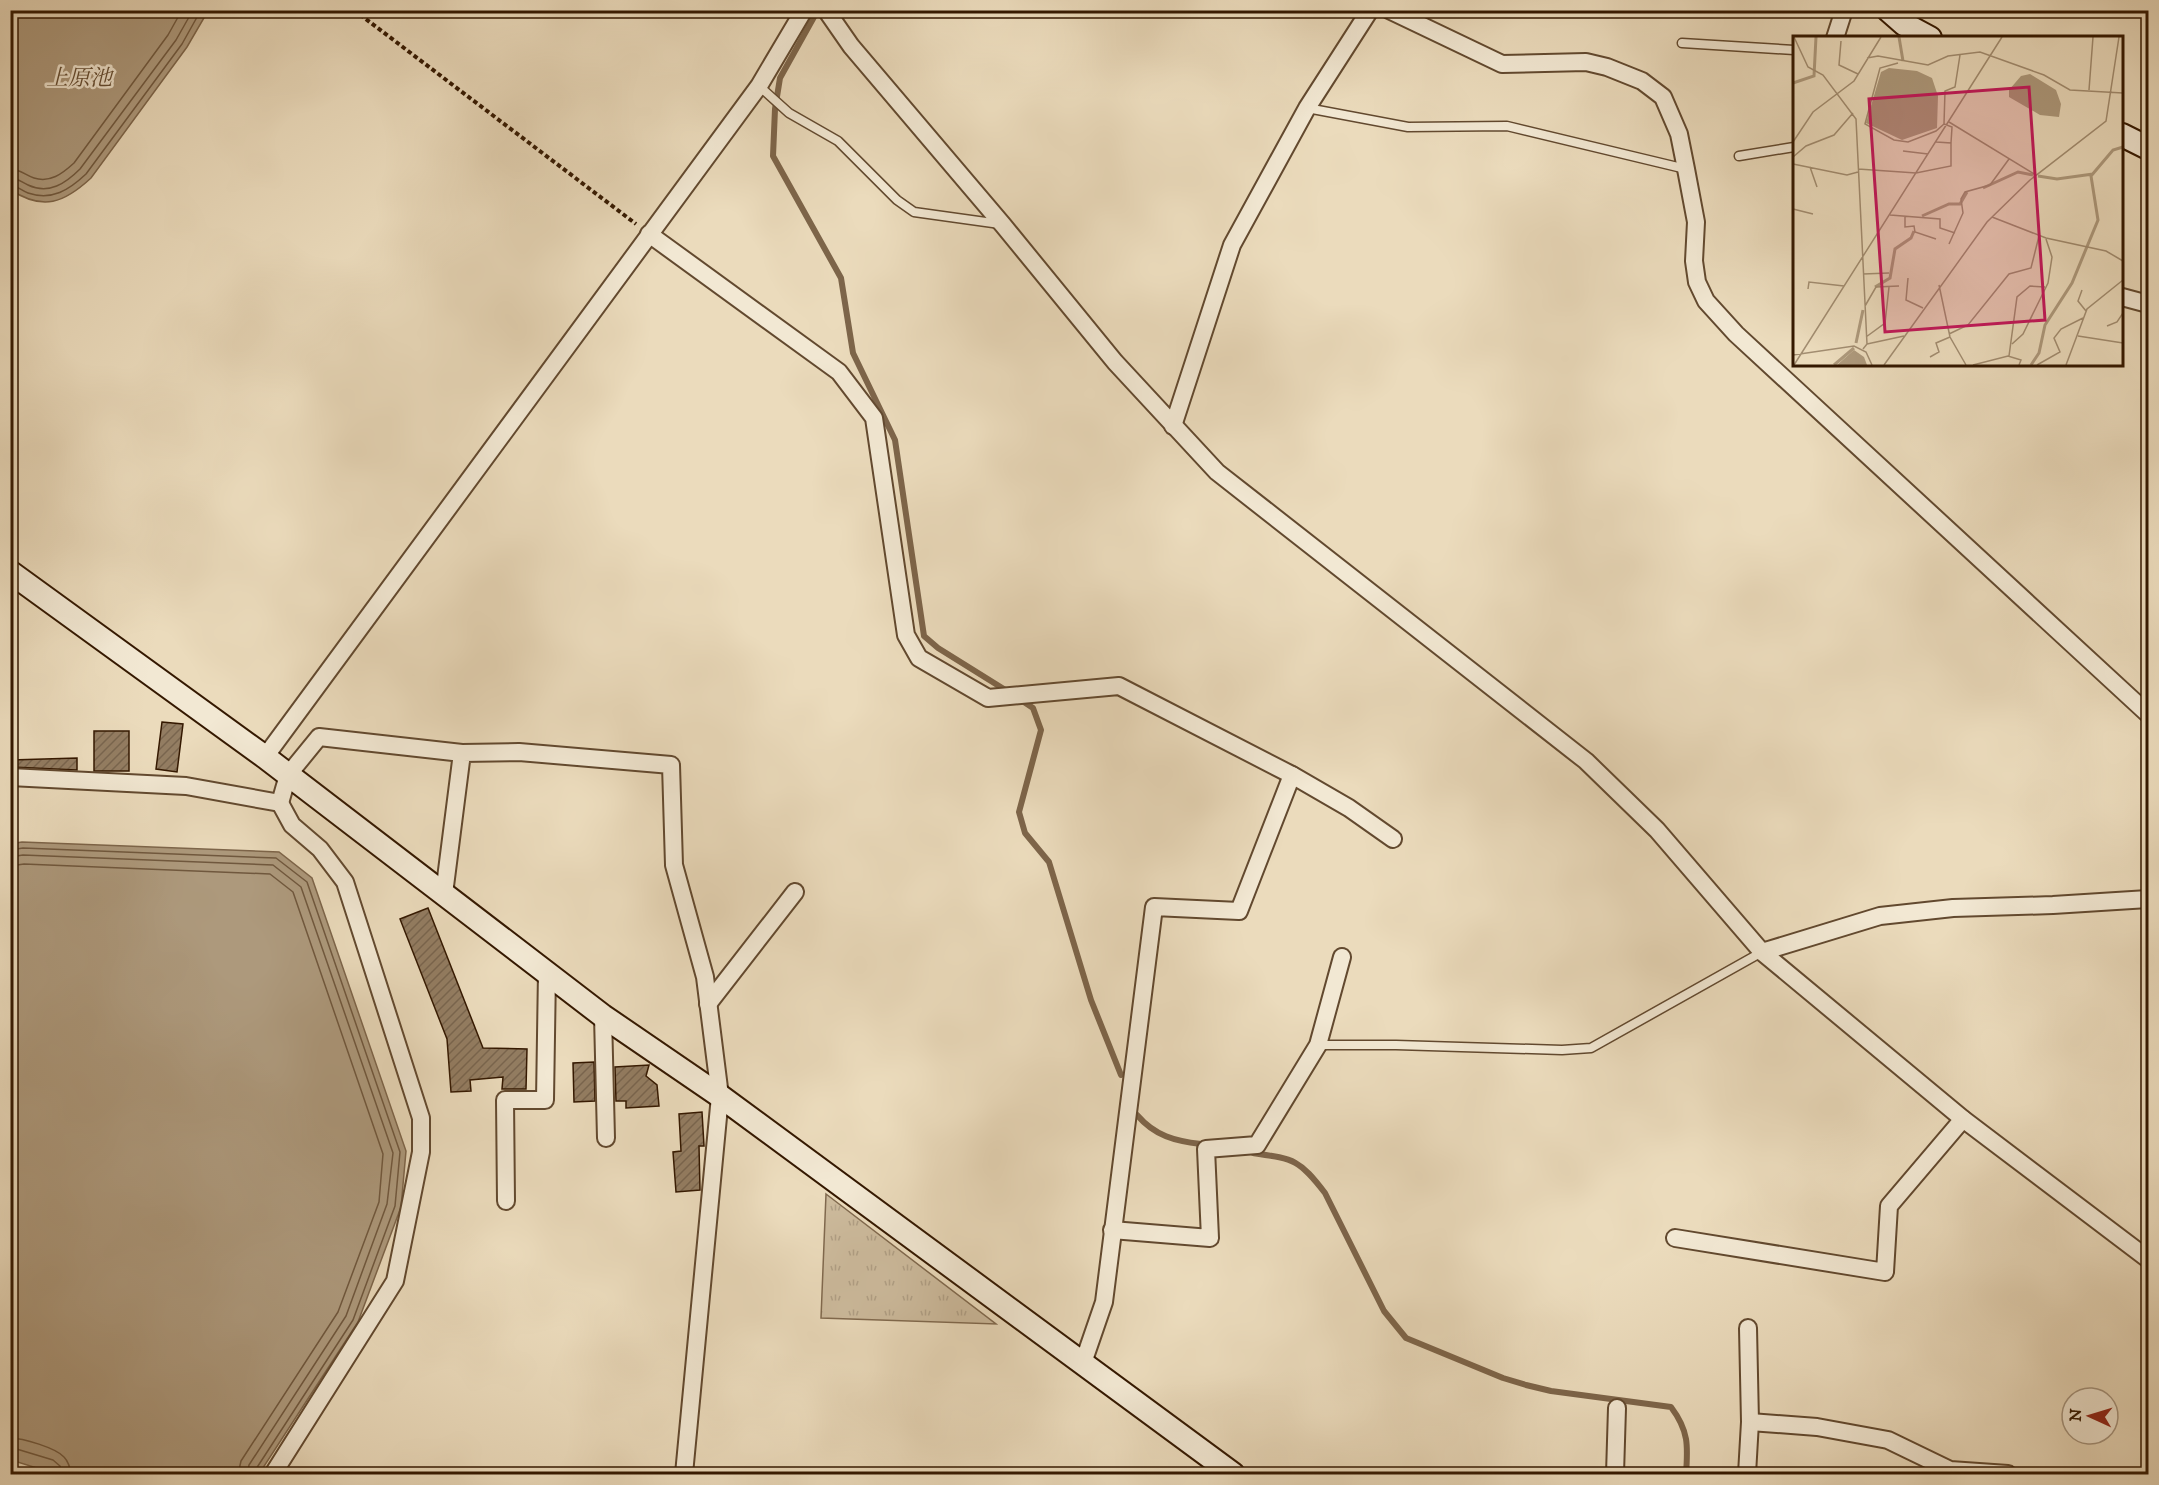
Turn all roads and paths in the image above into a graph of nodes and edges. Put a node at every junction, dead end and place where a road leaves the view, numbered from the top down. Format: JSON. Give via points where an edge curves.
{"nodes":[{"id":1,"x":354,"y":10,"type":"edge"},
{"id":2,"x":804,"y":10,"type":"edge"},
{"id":3,"x":826,"y":10,"type":"edge"},
{"id":4,"x":1370,"y":10,"type":"edge"},
{"id":5,"x":1389,"y":10,"type":"edge"},
{"id":6,"x":1844,"y":10,"type":"edge"},
{"id":7,"x":1888,"y":10,"type":"edge"},
{"id":8,"x":1836,"y":36,"type":"edge"},
{"id":9,"x":1926,"y":36,"type":"edge"},
{"id":10,"x":1682,"y":43,"type":"dead end"},
{"id":11,"x":1793,"y":50,"type":"edge"},
{"id":12,"x":759,"y":86,"type":"junction"},
{"id":13,"x":1307,"y":108,"type":"junction"},
{"id":14,"x":2123,"y":136,"type":"edge"},
{"id":15,"x":1793,"y":147,"type":"edge"},
{"id":16,"x":2148,"y":148,"type":"edge"},
{"id":17,"x":1739,"y":156,"type":"dead end"},
{"id":18,"x":1686,"y":169,"type":"junction"},
{"id":19,"x":1003,"y":225,"type":"junction"},
{"id":20,"x":649,"y":234,"type":"junction"},
{"id":21,"x":2123,"y":298,"type":"edge"},
{"id":22,"x":2148,"y":304,"type":"edge"},
{"id":23,"x":1173,"y":426,"type":"junction"},
{"id":24,"x":10,"y":572,"type":"edge"},
{"id":25,"x":2148,"y":714,"type":"edge"},
{"id":26,"x":462,"y":753,"type":"junction"},
{"id":27,"x":265,"y":757,"type":"junction"},
{"id":28,"x":288,"y":775,"type":"junction"},
{"id":29,"x":1292,"y":775,"type":"junction"},
{"id":30,"x":10,"y":777,"type":"edge"},
{"id":31,"x":280,"y":802,"type":"junction"},
{"id":32,"x":1393,"y":839,"type":"dead end"},
{"id":33,"x":795,"y":892,"type":"dead end"},
{"id":34,"x":444,"y":894,"type":"junction"},
{"id":35,"x":2148,"y":899,"type":"edge"},
{"id":36,"x":1762,"y":952,"type":"junction"},
{"id":37,"x":1342,"y":957,"type":"dead end"},
{"id":38,"x":547,"y":972,"type":"junction"},
{"id":39,"x":708,"y":1004,"type":"junction"},
{"id":40,"x":603,"y":1016,"type":"junction"},
{"id":41,"x":1318,"y":1045,"type":"junction"},
{"id":42,"x":720,"y":1096,"type":"junction"},
{"id":43,"x":1963,"y":1119,"type":"junction"},
{"id":44,"x":606,"y":1138,"type":"dead end"},
{"id":45,"x":506,"y":1202,"type":"dead end"},
{"id":46,"x":1112,"y":1230,"type":"junction"},
{"id":47,"x":1675,"y":1238,"type":"dead end"},
{"id":48,"x":2148,"y":1259,"type":"edge"},
{"id":49,"x":1748,"y":1328,"type":"dead end"},
{"id":50,"x":1083,"y":1363,"type":"junction"},
{"id":51,"x":1617,"y":1408,"type":"dead end"},
{"id":52,"x":1749,"y":1422,"type":"junction"},
{"id":53,"x":273,"y":1474,"type":"edge"},
{"id":54,"x":684,"y":1474,"type":"edge"},
{"id":55,"x":1233,"y":1474,"type":"edge"},
{"id":56,"x":1615,"y":1474,"type":"edge"},
{"id":57,"x":1747,"y":1474,"type":"edge"},
{"id":58,"x":2008,"y":1474,"type":"edge"}],
"edges":[{"from":1,"to":20,"type":"path"},
{"from":2,"to":12,"type":"street"},
{"from":3,"to":19,"type":"street","via":[[851,46]]},
{"from":4,"to":13,"type":"street"},
{"from":5,"to":18,"type":"street","via":[[1502,64],[1586,62],[1642,81],[1663,97],[1679,134]]},
{"from":6,"to":8,"type":"street"},
{"from":7,"to":9,"type":"street"},
{"from":10,"to":11,"type":"lane"},
{"from":12,"to":19,"type":"lane","via":[[789,113],[838,141],[914,212]]},
{"from":12,"to":20,"type":"street"},
{"from":13,"to":18,"type":"lane","via":[[1408,127],[1507,126]]},
{"from":13,"to":23,"type":"street","via":[[1232,245]]},
{"from":14,"to":16,"type":"street"},
{"from":15,"to":17,"type":"lane"},
{"from":18,"to":25,"type":"street","via":[[1696,222],[1697,282],[1719,318]]},
{"from":19,"to":23,"type":"street"},
{"from":20,"to":27,"type":"street"},
{"from":20,"to":29,"type":"street","via":[[839,372],[874,418],[906,635],[919,658],[988,698],[1119,686]]},
{"from":21,"to":22,"type":"street"},
{"from":23,"to":36,"type":"street","via":[[1217,472],[1586,761],[1657,830]]},
{"from":24,"to":27,"type":"street"},
{"from":26,"to":28,"type":"street","via":[[319,737]]},
{"from":26,"to":34,"type":"street"},
{"from":26,"to":39,"type":"street","via":[[519,752],[671,765],[675,865],[705,976]]},
{"from":27,"to":28,"type":"street"},
{"from":28,"to":31,"type":"street"},
{"from":28,"to":34,"type":"street"},
{"from":29,"to":32,"type":"street"},
{"from":29,"to":46,"type":"street","via":[[1239,911],[1154,907]]},
{"from":30,"to":31,"type":"street","via":[[186,786]]},
{"from":31,"to":53,"type":"street","via":[[292,825],[320,849],[345,882],[421,1118],[421,1152],[395,1281]]},
{"from":33,"to":39,"type":"street"},
{"from":34,"to":38,"type":"street"},
{"from":35,"to":36,"type":"street","via":[[1953,908],[1880,916]]},
{"from":36,"to":41,"type":"lane","via":[[1591,1048]]},
{"from":36,"to":43,"type":"street"},
{"from":37,"to":41,"type":"street"},
{"from":38,"to":40,"type":"street"},
{"from":38,"to":45,"type":"street","via":[[545,1100],[505,1100]]},
{"from":39,"to":42,"type":"street"},
{"from":40,"to":42,"type":"street"},
{"from":40,"to":44,"type":"street"},
{"from":41,"to":46,"type":"street","via":[[1257,1145],[1206,1149],[1210,1238]]},
{"from":42,"to":50,"type":"street"},
{"from":42,"to":54,"type":"street"},
{"from":43,"to":47,"type":"street","via":[[1889,1206],[1885,1272]]},
{"from":43,"to":48,"type":"street"},
{"from":46,"to":50,"type":"street","via":[[1104,1302]]},
{"from":49,"to":52,"type":"street"},
{"from":50,"to":55,"type":"street"},
{"from":51,"to":56,"type":"street"},
{"from":52,"to":57,"type":"street"},
{"from":52,"to":58,"type":"street","via":[[1817,1427],[1888,1440],[1950,1470]]}]}
